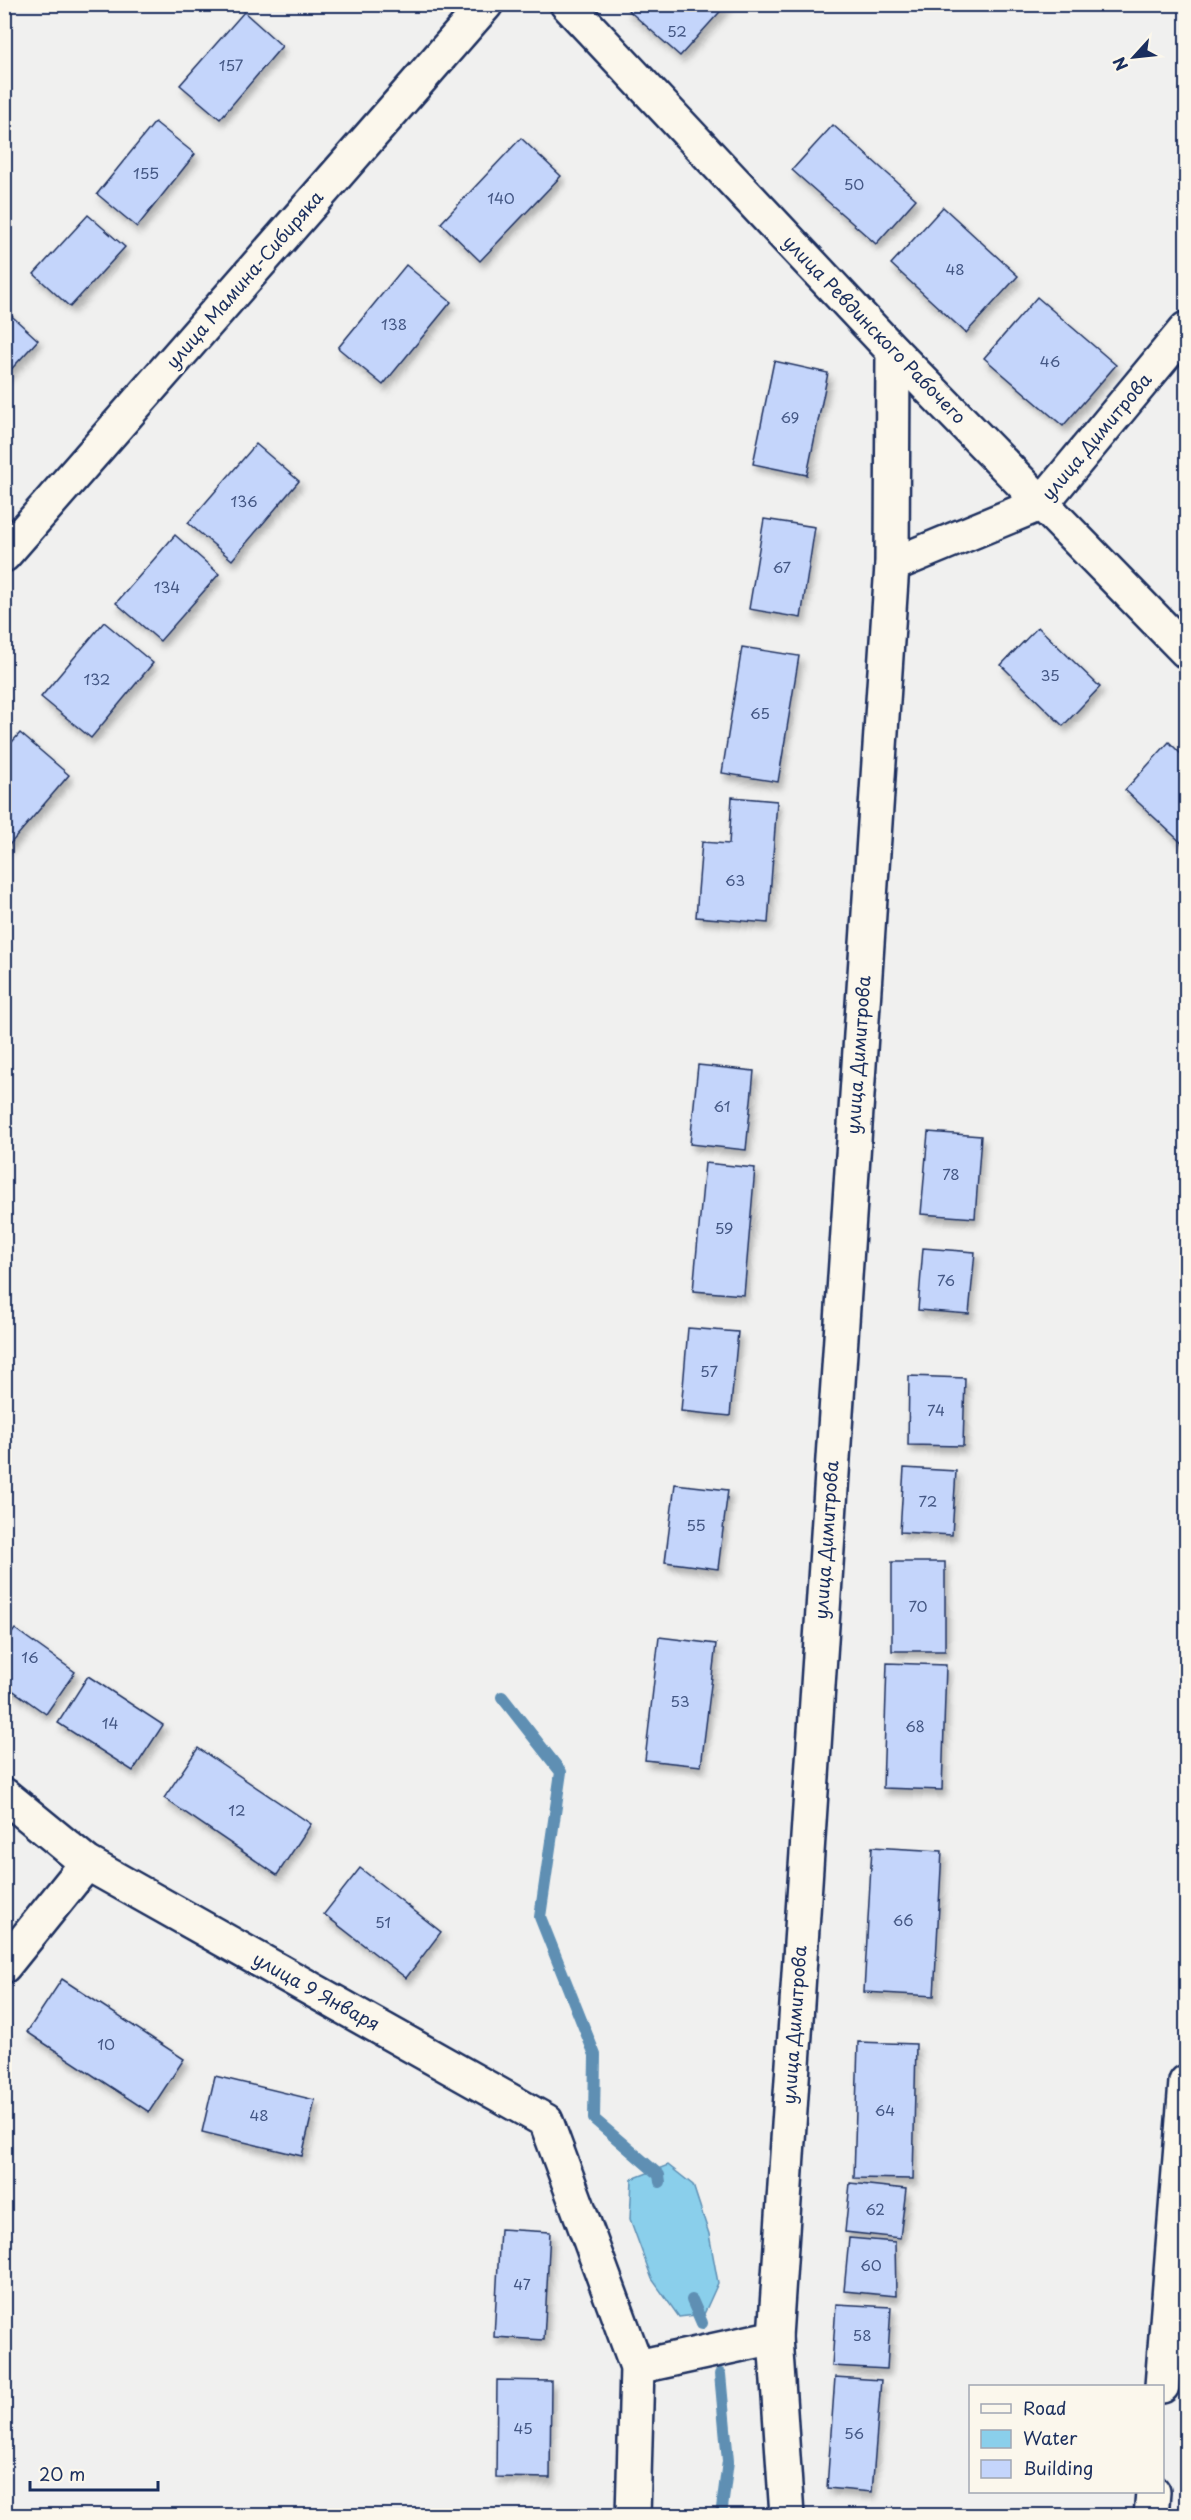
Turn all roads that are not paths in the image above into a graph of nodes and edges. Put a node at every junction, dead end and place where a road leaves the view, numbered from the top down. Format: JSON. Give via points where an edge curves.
{"nodes":[{"id":1,"x":486,"y":4,"type":"edge"},
{"id":2,"x":567,"y":4,"type":"edge"},
{"id":3,"x":1186,"y":329,"type":"edge"},
{"id":4,"x":893,"y":351,"type":"junction"},
{"id":5,"x":1042,"y":503,"type":"junction"},
{"id":6,"x":4,"y":555,"type":"edge"},
{"id":7,"x":892,"y":565,"type":"junction"},
{"id":8,"x":1186,"y":651,"type":"edge"},
{"id":9,"x":4,"y":1795,"type":"edge"},
{"id":10,"x":87,"y":1863,"type":"junction"},
{"id":11,"x":4,"y":1966,"type":"edge"},
{"id":12,"x":1186,"y":2082,"type":"edge"},
{"id":13,"x":775,"y":2337,"type":"junction"},
{"id":14,"x":637,"y":2367,"type":"junction"},
{"id":15,"x":1162,"y":2385,"type":"edge"},
{"id":16,"x":1153,"y":2493,"type":"edge"},
{"id":17,"x":633,"y":2516,"type":"edge"},
{"id":18,"x":787,"y":2516,"type":"edge"},
{"id":19,"x":1151,"y":2516,"type":"edge"}],
"edges":[{"from":1,"to":6,"type":"street","name":"улица Мамина-Сибиряка"},
{"from":2,"to":4,"type":"street","name":"улица Ревдинского Рабочего"},
{"from":3,"to":5,"type":"street","name":"улица Димитрова"},
{"from":4,"to":5,"type":"street","name":"улица Ревдинского Рабочего"},
{"from":4,"to":7,"type":"street","name":"улица Димитрова"},
{"from":5,"to":7,"type":"street","name":"улица Димитрова"},
{"from":5,"to":8,"type":"street","name":"улица Ревдинского Рабочего"},
{"from":7,"to":13,"type":"street","name":"улица Димитрова"},
{"from":9,"to":10,"type":"street","name":"улица 9 Января"},
{"from":10,"to":11,"type":"street"},
{"from":10,"to":14,"type":"street","name":"улица 9 Января","via":[[546,2121]]},
{"from":12,"to":15,"type":"street"},
{"from":13,"to":14,"type":"street"},
{"from":13,"to":18,"type":"street","name":"улица Димитрова"},
{"from":14,"to":17,"type":"street"},
{"from":16,"to":19,"type":"street"}]}
